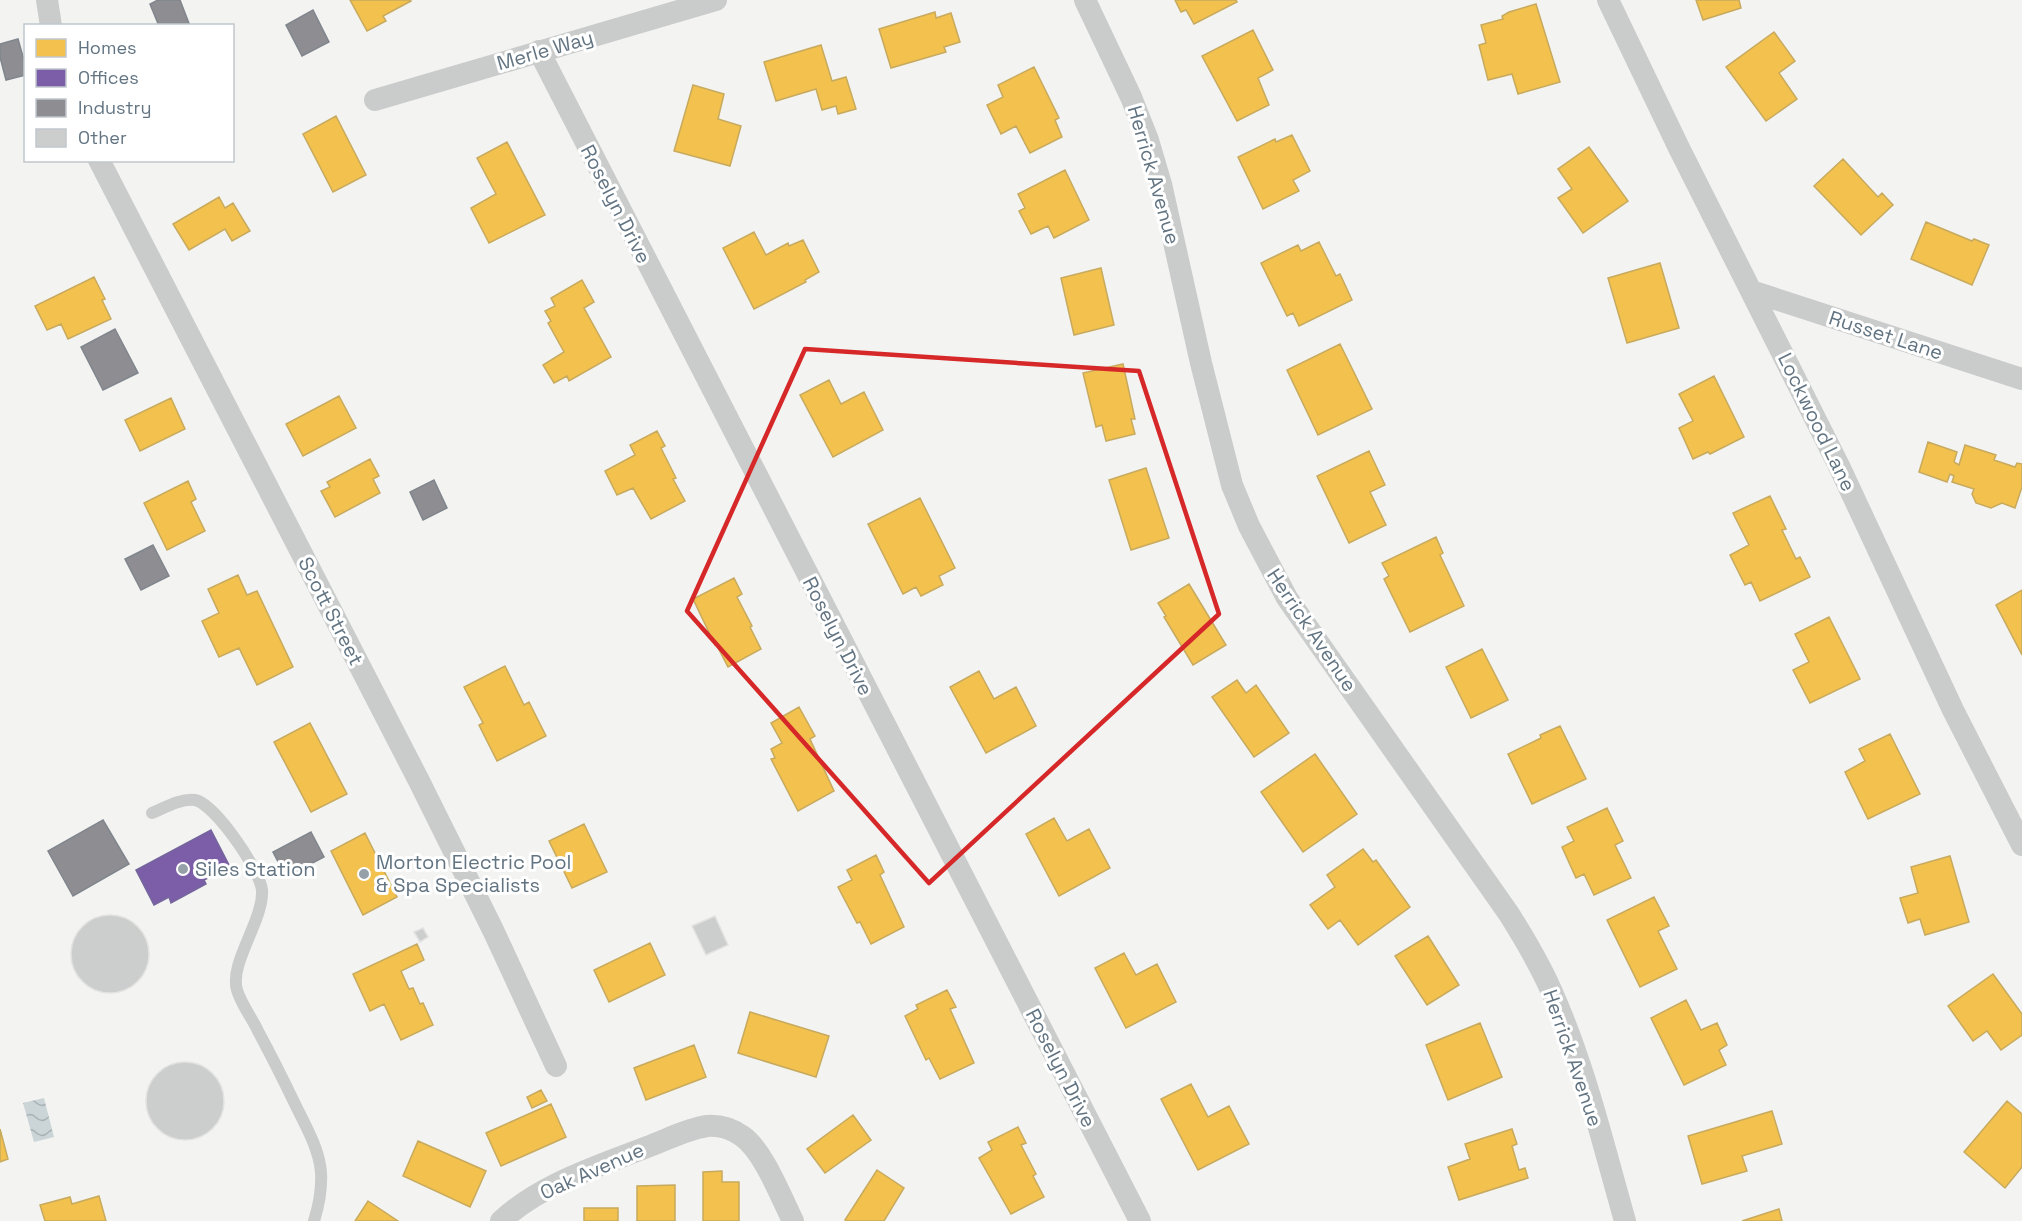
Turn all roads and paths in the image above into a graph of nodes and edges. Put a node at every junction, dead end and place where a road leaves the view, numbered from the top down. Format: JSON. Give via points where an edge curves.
{"nodes":[{"id":1,"x":47,"y":0,"type":"edge"},
{"id":2,"x":716,"y":0,"type":"edge"},
{"id":3,"x":1085,"y":0,"type":"edge"},
{"id":4,"x":1608,"y":0,"type":"edge"},
{"id":5,"x":51,"y":24,"type":"edge"},
{"id":6,"x":539,"y":51,"type":"junction"},
{"id":7,"x":375,"y":100,"type":"dead end"},
{"id":8,"x":100,"y":162,"type":"edge"},
{"id":9,"x":1751,"y":291,"type":"junction"},
{"id":10,"x":2022,"y":379,"type":"edge"},
{"id":11,"x":152,"y":813,"type":"dead end"},
{"id":12,"x":2022,"y":845,"type":"edge"},
{"id":13,"x":556,"y":1066,"type":"dead end"},
{"id":14,"x":314,"y":1221,"type":"edge"},
{"id":15,"x":501,"y":1221,"type":"edge"},
{"id":16,"x":793,"y":1221,"type":"edge"},
{"id":17,"x":1140,"y":1221,"type":"edge"},
{"id":18,"x":1625,"y":1221,"type":"edge"}],
"edges":[{"from":1,"to":5,"type":"street"},
{"from":2,"to":6,"type":"street","name":"Merle Way"},
{"from":3,"to":18,"type":"street","name":"Herrick Avenue","via":[[1148,140],[1232,485],[1249,526],[1287,598],[1531,950],[1567,1028]]},
{"from":4,"to":9,"type":"street","name":"Lockwood Lane"},
{"from":6,"to":7,"type":"street","name":"Merle Way"},
{"from":6,"to":17,"type":"street","name":"Roselyn Drive"},
{"from":8,"to":13,"type":"street","name":"Scott Street","via":[[424,791]]},
{"from":9,"to":10,"type":"street","name":"Russet Lane"},
{"from":9,"to":12,"type":"street","name":"Lockwood Lane"},
{"from":11,"to":14,"type":"lane","via":[[195,800],[210,809],[252,866],[262,889],[236,976],[237,990],[315,1145],[321,1171],[320,1201]]},
{"from":15,"to":16,"type":"street","name":"Oak Avenue","via":[[547,1188],[710,1126],[728,1128],[759,1154]]}]}
